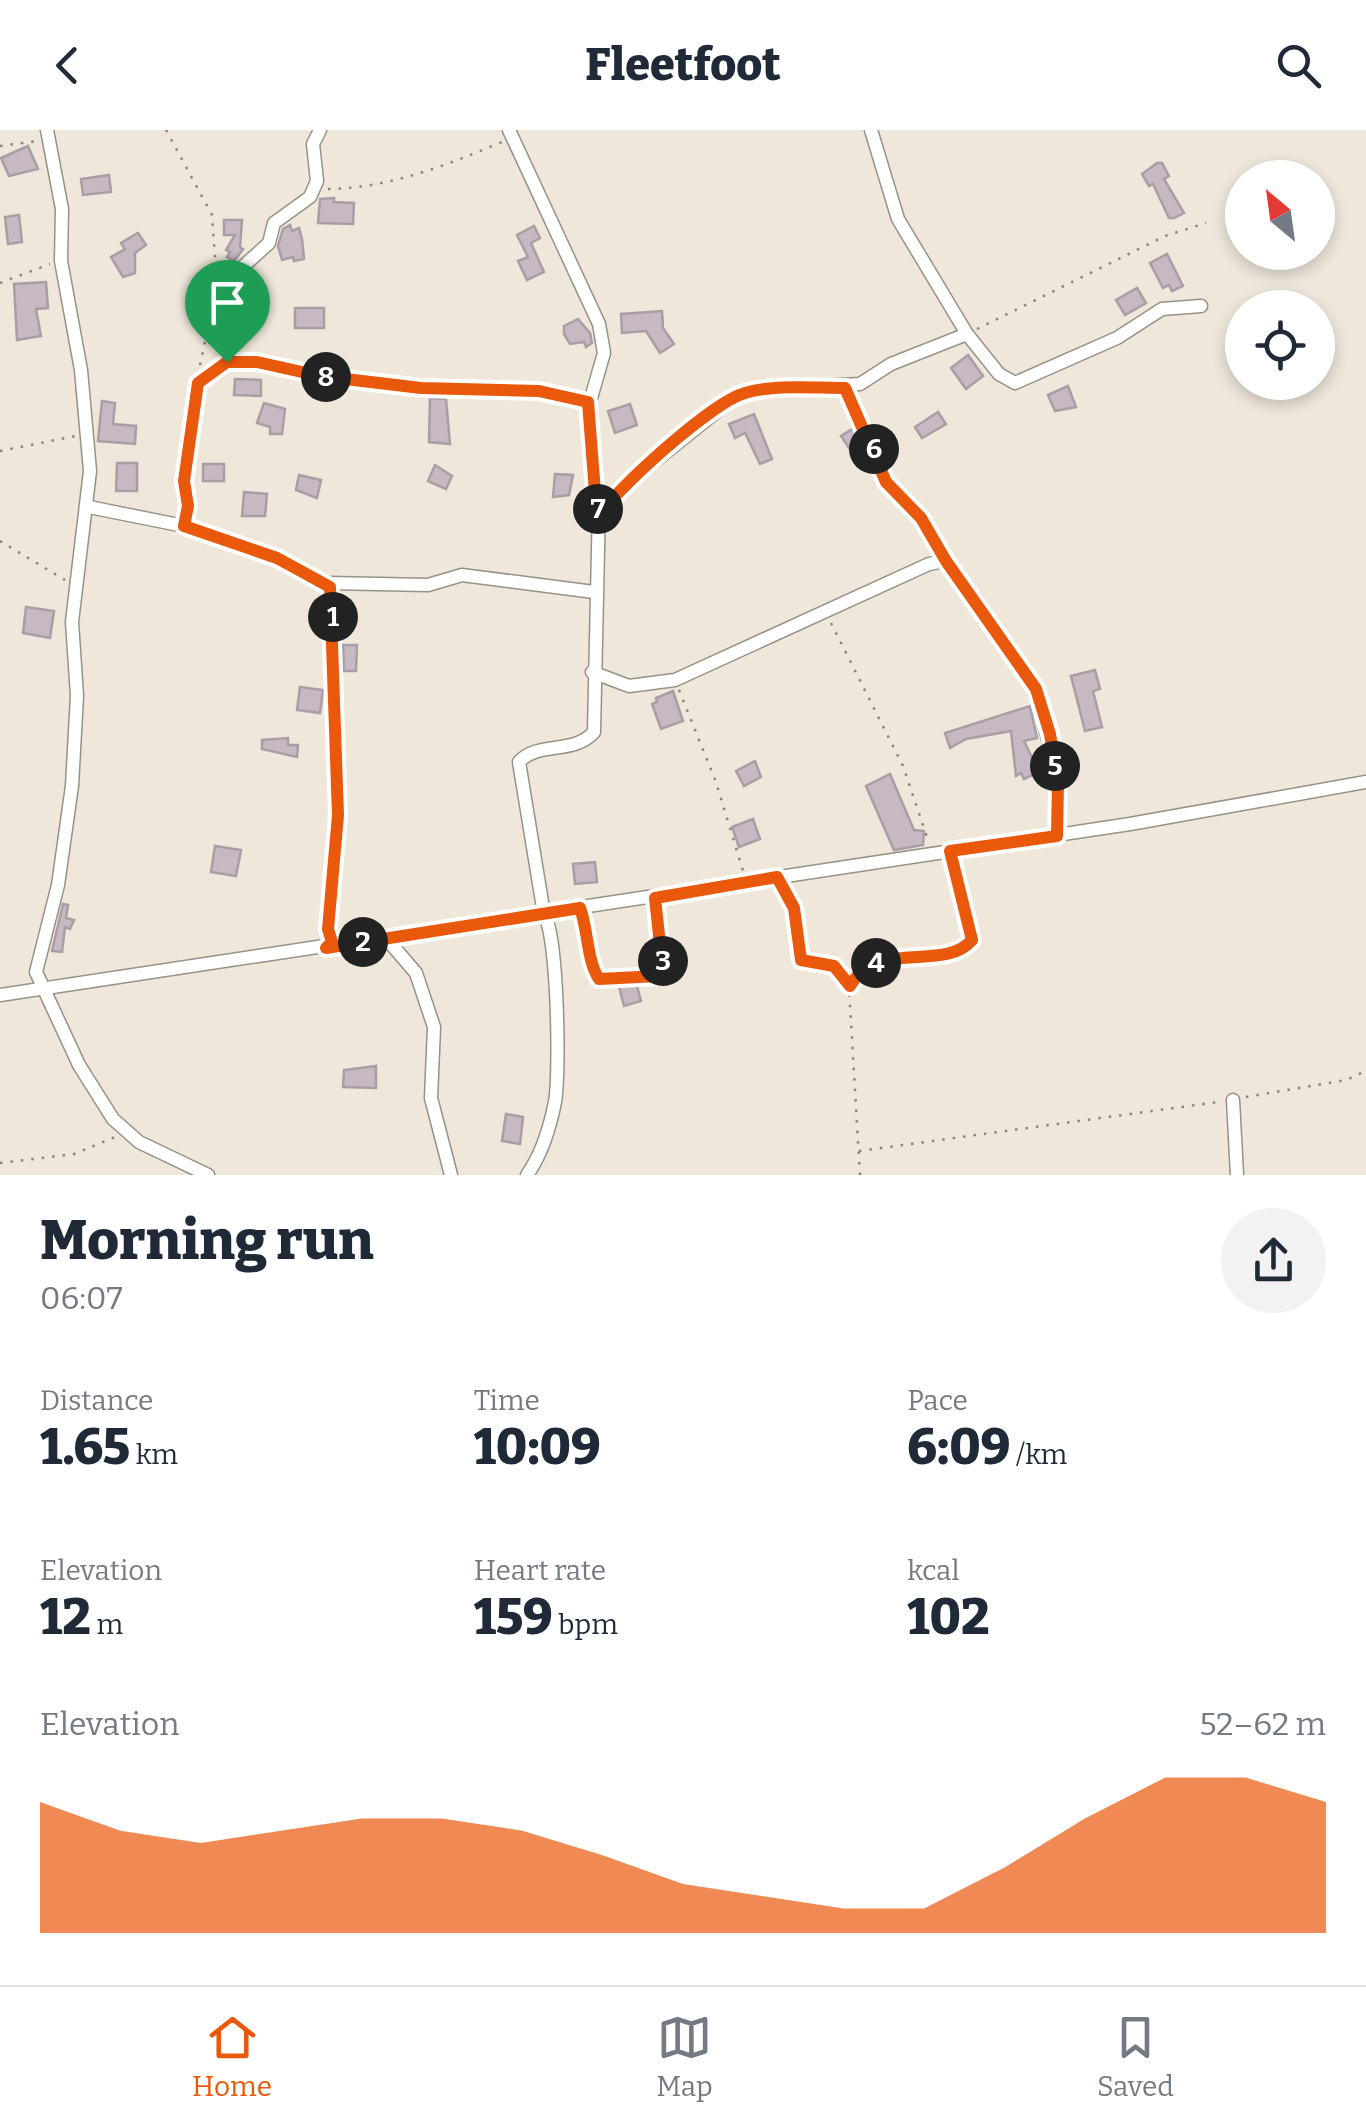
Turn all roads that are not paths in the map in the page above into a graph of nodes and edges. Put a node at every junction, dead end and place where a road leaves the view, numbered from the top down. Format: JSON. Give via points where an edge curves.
{"nodes":[{"id":1,"x":320,"y":130,"type":"edge"},
{"id":2,"x":871,"y":130,"type":"edge"},
{"id":3,"x":511,"y":134,"type":"edge"},
{"id":4,"x":48,"y":135,"type":"edge"},
{"id":5,"x":216,"y":290,"type":"road end"},
{"id":6,"x":1201,"y":306,"type":"dead end"},
{"id":7,"x":967,"y":334,"type":"junction"},
{"id":8,"x":198,"y":383,"type":"road end"},
{"id":9,"x":588,"y":402,"type":"junction"},
{"id":10,"x":89,"y":507,"type":"junction"},
{"id":11,"x":597,"y":518,"type":"junction"},
{"id":12,"x":328,"y":583,"type":"junction"},
{"id":13,"x":594,"y":592,"type":"junction"},
{"id":14,"x":592,"y":672,"type":"junction"},
{"id":15,"x":1366,"y":782,"type":"edge"},
{"id":16,"x":1057,"y":836,"type":"junction"},
{"id":17,"x":544,"y":914,"type":"junction"},
{"id":18,"x":386,"y":938,"type":"junction"},
{"id":19,"x":326,"y":948,"type":"junction"},
{"id":20,"x":42,"y":990,"type":"junction"},
{"id":21,"x":0,"y":995,"type":"edge"},
{"id":22,"x":1233,"y":1100,"type":"road end"},
{"id":23,"x":208,"y":1175,"type":"edge"},
{"id":24,"x":451,"y":1175,"type":"edge"},
{"id":25,"x":527,"y":1175,"type":"edge"},
{"id":26,"x":1237,"y":1175,"type":"edge"}],
"edges":[{"from":1,"to":5,"type":"street","via":[[313,144],[312,190],[274,223],[255,258]]},
{"from":2,"to":7,"type":"street","via":[[898,219]]},
{"from":3,"to":9,"type":"street","via":[[599,324],[604,352]]},
{"from":4,"to":10,"type":"street","via":[[88,433]]},
{"from":6,"to":7,"type":"street","via":[[1162,309],[1117,338],[1015,383],[1005,380]]},
{"from":7,"to":11,"type":"street","via":[[845,388],[735,396],[619,490]]},
{"from":8,"to":9,"type":"street","via":[[227,362],[257,362],[320,376],[539,391]]},
{"from":9,"to":11,"type":"street"},
{"from":10,"to":12,"type":"street","via":[[184,526]]},
{"from":10,"to":20,"type":"street","via":[[74,586],[76,747],[58,885],[36,959]]},
{"from":11,"to":13,"type":"street"},
{"from":12,"to":13,"type":"street","via":[[428,585],[462,575]]},
{"from":12,"to":19,"type":"street","via":[[338,815],[332,942]]},
{"from":13,"to":14,"type":"street"},
{"from":14,"to":16,"type":"street","via":[[630,686],[674,680],[946,561],[1036,689],[1058,782]]},
{"from":14,"to":17,"type":"street","via":[[594,732],[580,744],[530,753],[519,762]]},
{"from":15,"to":16,"type":"street"},
{"from":16,"to":17,"type":"street"},
{"from":17,"to":18,"type":"street"},
{"from":17,"to":25,"type":"street","via":[[554,966],[556,1093],[546,1138]]},
{"from":18,"to":19,"type":"street"},
{"from":18,"to":24,"type":"street","via":[[416,972],[434,1027],[432,1098]]},
{"from":19,"to":20,"type":"street"},
{"from":20,"to":21,"type":"street"},
{"from":20,"to":23,"type":"street","via":[[96,1095],[125,1132]]},
{"from":22,"to":26,"type":"street"}]}
